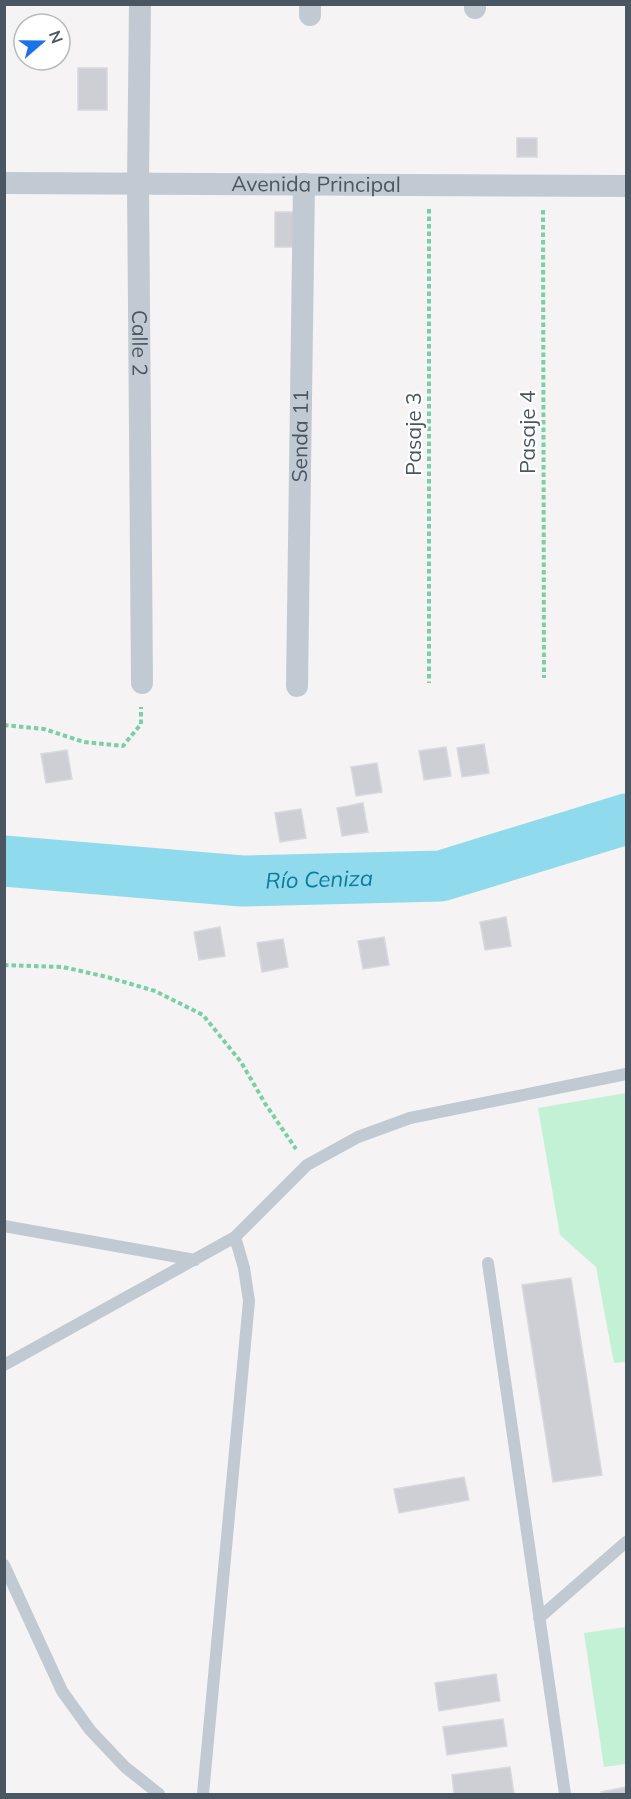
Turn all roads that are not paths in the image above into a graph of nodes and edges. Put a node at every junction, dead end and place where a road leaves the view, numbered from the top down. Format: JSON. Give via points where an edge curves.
{"nodes":[{"id":1,"x":140,"y":4,"type":"edge"},
{"id":2,"x":4,"y":183,"type":"edge"},
{"id":3,"x":138,"y":183,"type":"junction"},
{"id":4,"x":304,"y":184,"type":"junction"},
{"id":5,"x":627,"y":186,"type":"edge"},
{"id":6,"x":142,"y":683,"type":"road end"},
{"id":7,"x":297,"y":686,"type":"dead end"},
{"id":8,"x":627,"y":1074,"type":"edge"},
{"id":9,"x":4,"y":1226,"type":"edge"},
{"id":10,"x":235,"y":1237,"type":"junction"},
{"id":11,"x":195,"y":1260,"type":"junction"},
{"id":12,"x":488,"y":1263,"type":"dead end"},
{"id":13,"x":4,"y":1365,"type":"edge"},
{"id":14,"x":627,"y":1542,"type":"edge"},
{"id":15,"x":4,"y":1564,"type":"edge"},
{"id":16,"x":539,"y":1618,"type":"junction"},
{"id":17,"x":159,"y":1794,"type":"edge"},
{"id":18,"x":203,"y":1794,"type":"edge"},
{"id":19,"x":565,"y":1794,"type":"edge"}],
"edges":[{"from":1,"to":3,"type":"street","name":"Calle 2"},
{"from":2,"to":3,"type":"street","name":"Avenida Principal"},
{"from":3,"to":4,"type":"street","name":"Avenida Principal"},
{"from":3,"to":6,"type":"street","name":"Calle 2"},
{"from":4,"to":5,"type":"street","name":"Avenida Principal"},
{"from":4,"to":7,"type":"street","name":"Senda 11"},
{"from":8,"to":10,"type":"lane","via":[[410,1118],[358,1137],[307,1165]]},
{"from":9,"to":11,"type":"lane"},
{"from":10,"to":11,"type":"lane"},
{"from":10,"to":18,"type":"lane","via":[[249,1301]]},
{"from":11,"to":13,"type":"lane"},
{"from":12,"to":16,"type":"lane"},
{"from":14,"to":16,"type":"lane"},
{"from":15,"to":17,"type":"lane","via":[[62,1691],[90,1730],[125,1767]]},
{"from":16,"to":19,"type":"lane"}]}
